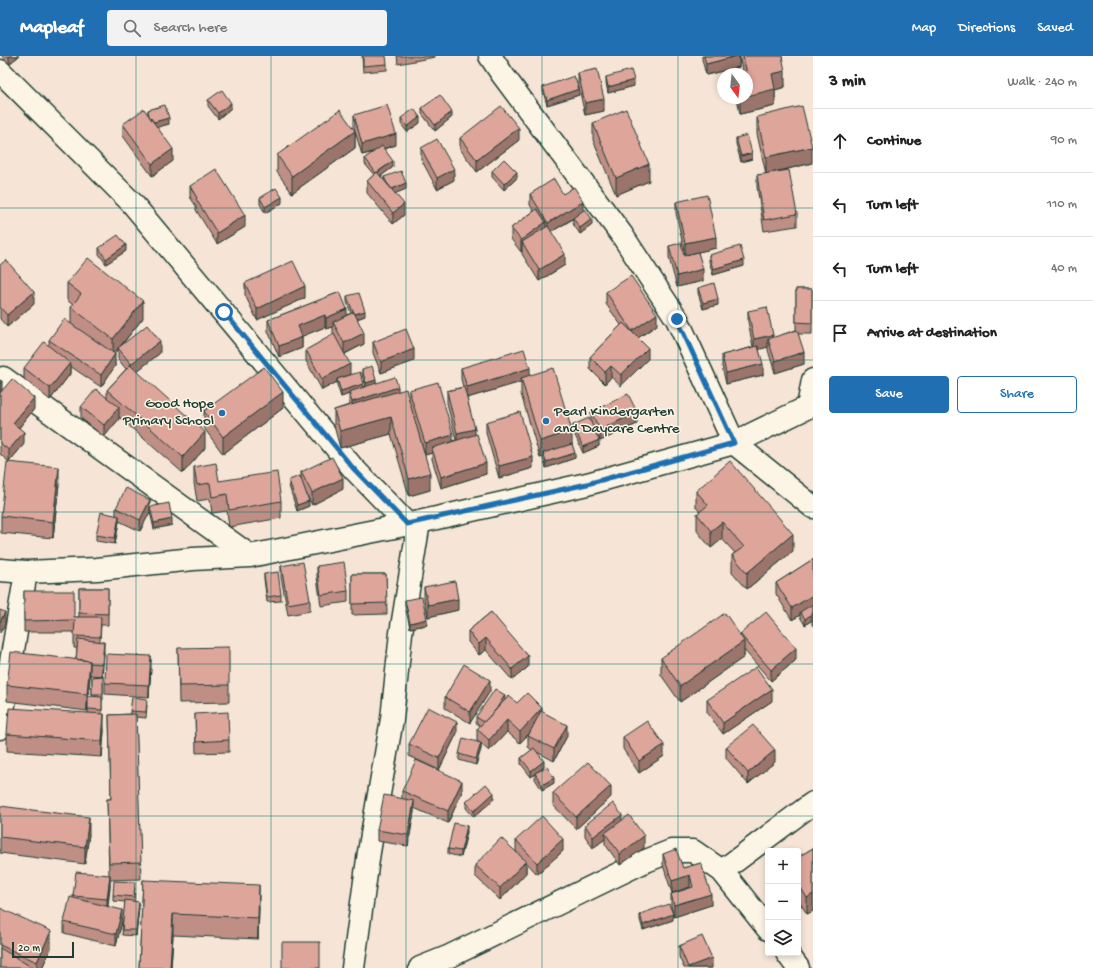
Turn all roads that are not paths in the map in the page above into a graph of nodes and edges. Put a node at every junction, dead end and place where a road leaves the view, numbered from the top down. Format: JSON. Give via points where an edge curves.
{"nodes":[{"id":1,"x":490,"y":56,"type":"edge"},
{"id":2,"x":0,"y":71,"type":"edge"},
{"id":3,"x":3,"y":378,"type":"dead end"},
{"id":4,"x":813,"y":380,"type":"edge"},
{"id":5,"x":811,"y":406,"type":"edge"},
{"id":6,"x":734,"y":443,"type":"junction"},
{"id":7,"x":813,"y":507,"type":"edge"},
{"id":8,"x":413,"y":523,"type":"junction"},
{"id":9,"x":250,"y":556,"type":"junction"},
{"id":10,"x":0,"y":570,"type":"edge"},
{"id":11,"x":26,"y":572,"type":"junction"},
{"id":12,"x":0,"y":728,"type":"edge"},
{"id":13,"x":813,"y":803,"type":"edge"},
{"id":14,"x":722,"y":871,"type":"junction"},
{"id":15,"x":765,"y":925,"type":"edge"},
{"id":16,"x":788,"y":956,"type":"edge"},
{"id":17,"x":353,"y":968,"type":"edge"},
{"id":18,"x":420,"y":968,"type":"edge"},
{"id":19,"x":798,"y":968,"type":"edge"}],
"edges":[{"from":1,"to":6,"type":"street","via":[[622,235],[677,319]]},
{"from":2,"to":8,"type":"street","via":[[132,203],[353,468]]},
{"from":3,"to":9,"type":"street"},
{"from":4,"to":5,"type":"street"},
{"from":5,"to":6,"type":"street"},
{"from":6,"to":7,"type":"street"},
{"from":6,"to":8,"type":"street","via":[[587,484]]},
{"from":8,"to":9,"type":"street"},
{"from":8,"to":17,"type":"street","via":[[392,719],[369,852]]},
{"from":9,"to":11,"type":"street","via":[[97,569]]},
{"from":10,"to":11,"type":"street"},
{"from":11,"to":12,"type":"street"},
{"from":13,"to":14,"type":"street"},
{"from":14,"to":15,"type":"street"},
{"from":14,"to":18,"type":"street","via":[[693,852],[671,851],[641,862],[450,956]]},
{"from":16,"to":19,"type":"street"}]}
